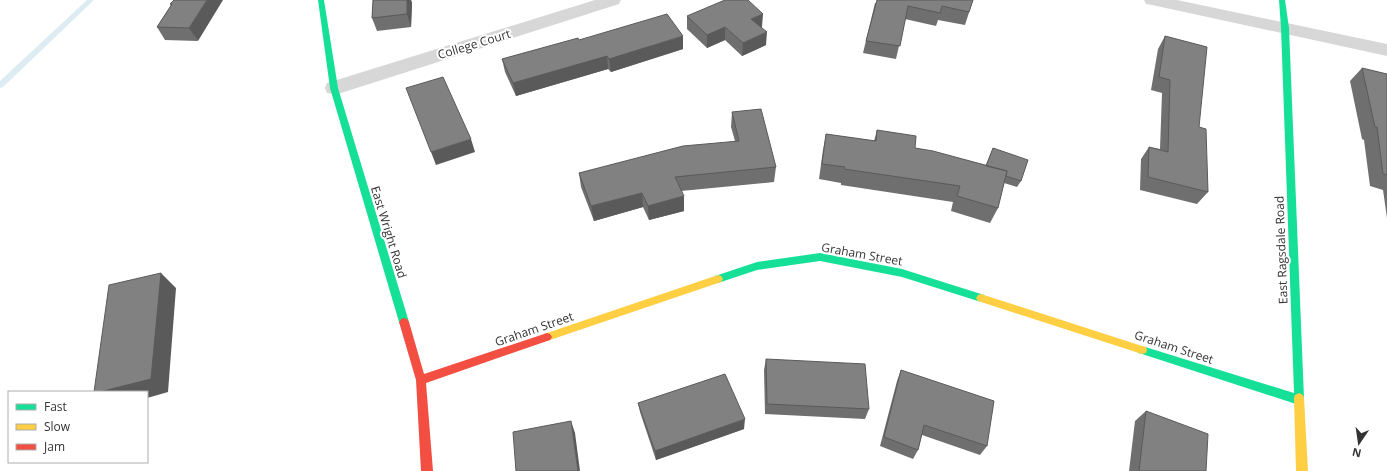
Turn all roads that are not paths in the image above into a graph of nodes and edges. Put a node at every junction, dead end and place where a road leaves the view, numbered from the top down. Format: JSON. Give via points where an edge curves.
{"nodes":[{"id":1,"x":321,"y":0,"type":"edge"},
{"id":2,"x":613,"y":0,"type":"edge"},
{"id":3,"x":1152,"y":0,"type":"edge"},
{"id":4,"x":1282,"y":0,"type":"edge"},
{"id":5,"x":1285,"y":28,"type":"junction"},
{"id":6,"x":1387,"y":50,"type":"edge"},
{"id":7,"x":334,"y":88,"type":"junction"},
{"id":8,"x":421,"y":380,"type":"junction"},
{"id":9,"x":1299,"y":400,"type":"junction"},
{"id":10,"x":428,"y":471,"type":"edge"},
{"id":11,"x":1302,"y":471,"type":"edge"}],
"edges":[{"from":1,"to":7,"type":"street","name":"East Wright Road"},
{"from":2,"to":7,"type":"street","name":"College Court"},
{"from":3,"to":5,"type":"street"},
{"from":4,"to":5,"type":"street","name":"East Ragsdale Road"},
{"from":5,"to":6,"type":"street"},
{"from":5,"to":9,"type":"street","name":"East Ragsdale Road"},
{"from":7,"to":8,"type":"street","name":"East Wright Road"},
{"from":8,"to":9,"type":"street","name":"Graham Street","via":[[757,266],[820,257],[902,273]]},
{"from":8,"to":10,"type":"street","name":"East Wright Road"},
{"from":9,"to":11,"type":"street","name":"East Ragsdale Road"}]}
